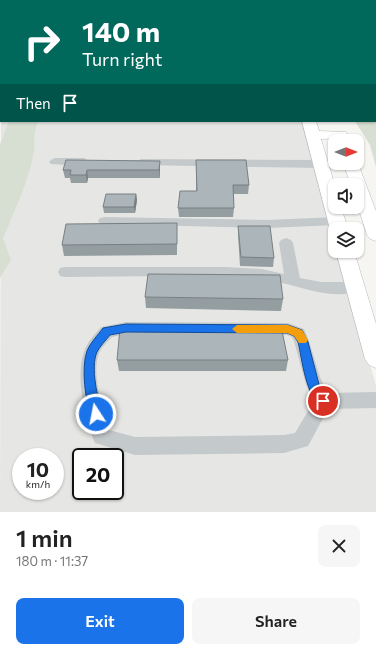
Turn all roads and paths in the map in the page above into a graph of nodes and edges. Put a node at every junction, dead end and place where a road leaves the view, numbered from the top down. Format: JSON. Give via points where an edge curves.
{"nodes":[{"id":1,"x":337,"y":122,"type":"edge"},
{"id":2,"x":310,"y":128,"type":"edge"},
{"id":3,"x":329,"y":134,"type":"edge"},
{"id":4,"x":341,"y":134,"type":"edge"},
{"id":5,"x":55,"y":162,"type":"dead end"},
{"id":6,"x":94,"y":162,"type":"edge"},
{"id":7,"x":126,"y":163,"type":"edge"},
{"id":8,"x":321,"y":164,"type":"junction"},
{"id":9,"x":353,"y":170,"type":"edge"},
{"id":10,"x":105,"y":221,"type":"dead end"},
{"id":11,"x":337,"y":222,"type":"edge"},
{"id":12,"x":328,"y":225,"type":"edge"},
{"id":13,"x":376,"y":235,"type":"edge"},
{"id":14,"x":286,"y":243,"type":"dead end"},
{"id":15,"x":347,"y":258,"type":"edge"},
{"id":16,"x":65,"y":272,"type":"dead end"},
{"id":17,"x":293,"y":281,"type":"junction"},
{"id":18,"x":356,"y":287,"type":"junction"},
{"id":19,"x":369,"y":308,"type":"edge"},
{"id":20,"x":376,"y":359,"type":"edge"},
{"id":21,"x":376,"y":400,"type":"edge"},
{"id":22,"x":323,"y":401,"type":"junction"}],
"edges":[{"from":1,"to":4,"type":"main road"},
{"from":2,"to":3,"type":"main road"},
{"from":2,"to":8,"type":"main road"},
{"from":5,"to":6,"type":"street"},
{"from":7,"to":8,"type":"street"},
{"from":8,"to":11,"type":"main road"},
{"from":9,"to":13,"type":"main road"},
{"from":10,"to":12,"type":"street"},
{"from":14,"to":17,"type":"street"},
{"from":15,"to":18,"type":"main road"},
{"from":16,"to":17,"type":"street","via":[[226,272],[262,274]]},
{"from":17,"to":18,"type":"street","via":[[321,288]]},
{"from":18,"to":19,"type":"main road"},
{"from":19,"to":20,"type":"main road"},
{"from":21,"to":22,"type":"street"},
{"from":22,"to":22,"type":"street","via":[[315,390],[303,342],[298,333],[288,329],[140,328],[107,331],[92,351],[89,362],[91,387],[102,437],[135,446],[284,444],[301,440]]}]}
